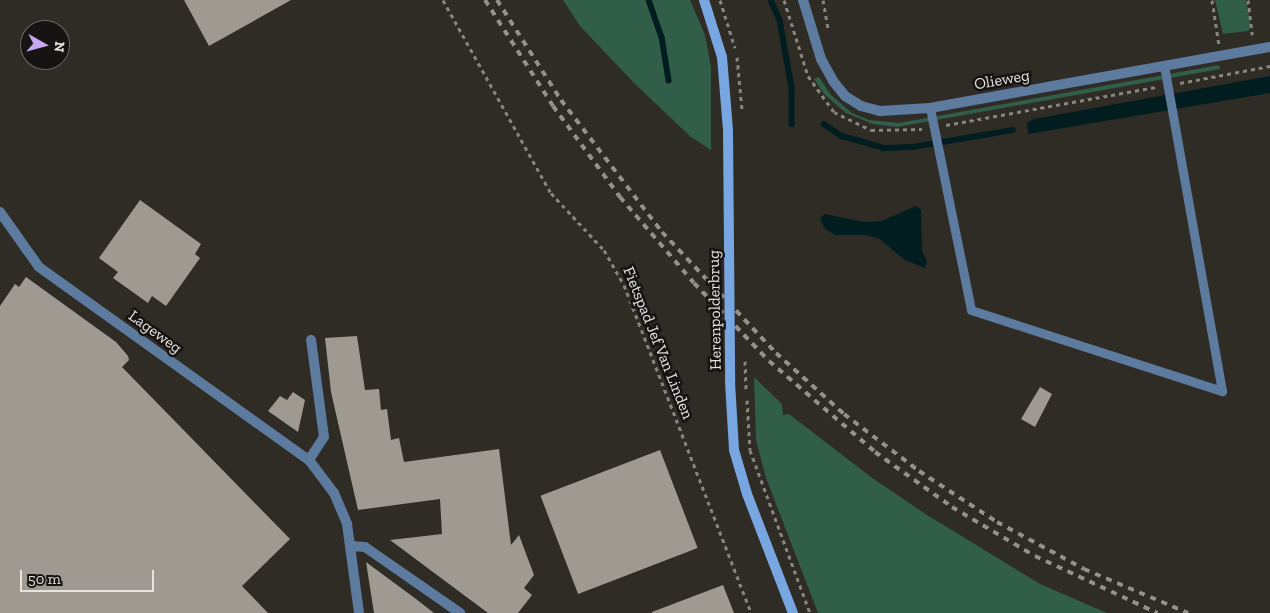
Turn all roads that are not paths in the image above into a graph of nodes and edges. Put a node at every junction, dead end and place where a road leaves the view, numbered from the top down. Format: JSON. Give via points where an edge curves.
{"nodes":[{"id":1,"x":704,"y":0,"type":"edge"},
{"id":2,"x":803,"y":0,"type":"edge"},
{"id":3,"x":1270,"y":47,"type":"edge"},
{"id":4,"x":1164,"y":66,"type":"junction"},
{"id":5,"x":930,"y":108,"type":"junction"},
{"id":6,"x":0,"y":212,"type":"edge"},
{"id":7,"x":311,"y":340,"type":"dead end"},
{"id":8,"x":309,"y":460,"type":"junction"},
{"id":9,"x":351,"y":546,"type":"junction"},
{"id":10,"x":359,"y":613,"type":"edge"},
{"id":11,"x":460,"y":613,"type":"edge"},
{"id":12,"x":793,"y":613,"type":"edge"}],
"edges":[{"from":1,"to":12,"type":"street","name":"Herenpolderbrug","bridge":true,"via":[[722,57],[728,130],[730,382],[734,450],[747,494]]},
{"from":2,"to":5,"type":"street","name":"Olieweg","via":[[821,59],[846,96],[861,106],[880,111]]},
{"from":3,"to":4,"type":"street","name":"Olieweg"},
{"from":4,"to":5,"type":"street","name":"Olieweg"},
{"from":4,"to":5,"type":"lane","via":[[1222,391],[971,310]]},
{"from":6,"to":8,"type":"street","name":"Lageweg","via":[[39,267]]},
{"from":7,"to":8,"type":"street","via":[[324,436]]},
{"from":8,"to":9,"type":"street","name":"Lageweg","via":[[334,493],[347,524]]},
{"from":9,"to":10,"type":"street","name":"Lageweg"},
{"from":9,"to":11,"type":"street","via":[[365,547]]}]}
